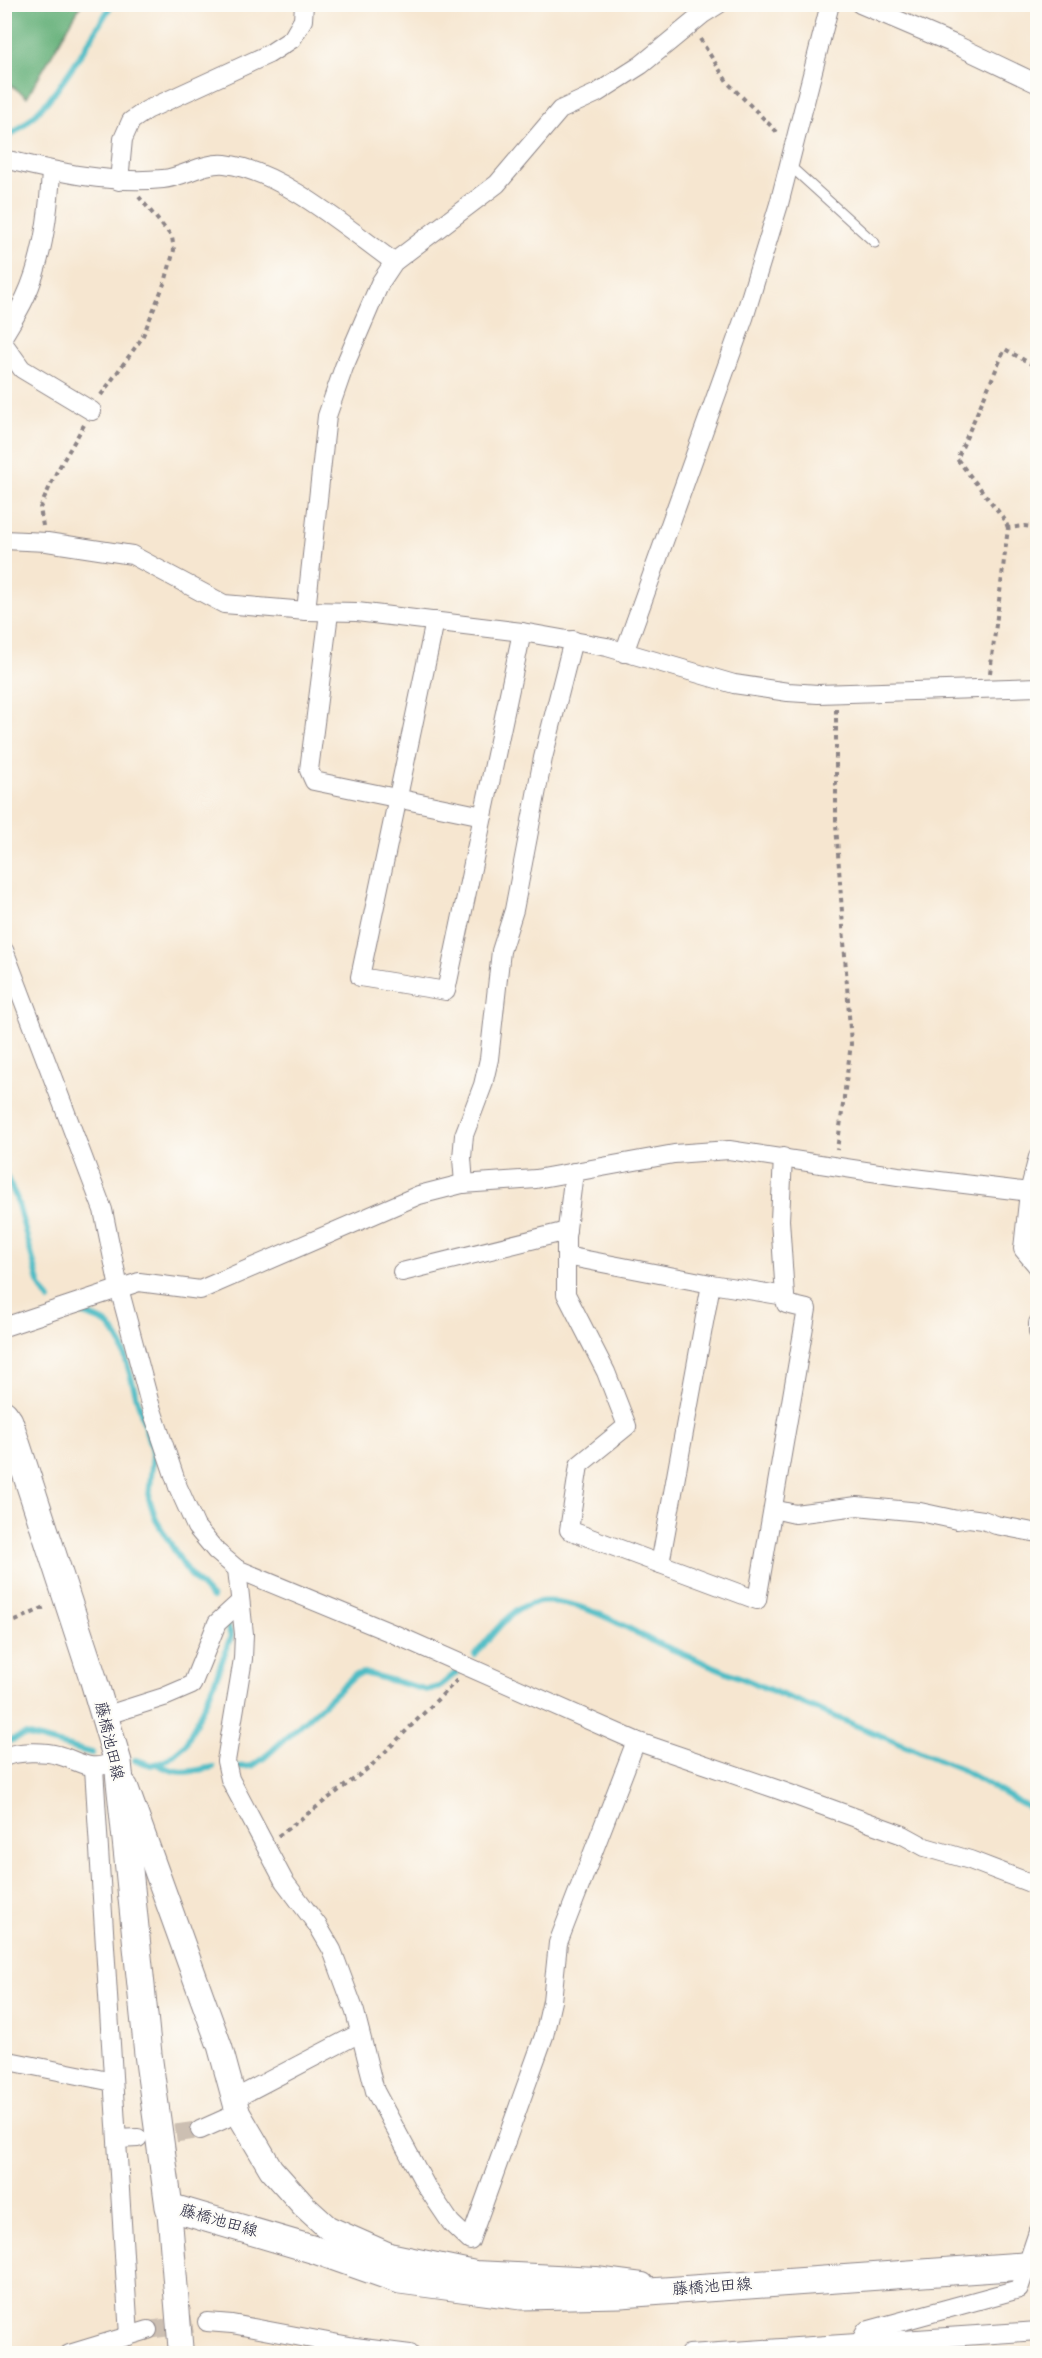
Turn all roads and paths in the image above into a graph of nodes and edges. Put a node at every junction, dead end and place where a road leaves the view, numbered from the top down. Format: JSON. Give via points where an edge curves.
{"nodes":[{"id":1,"x":304,"y":4,"type":"edge"},
{"id":2,"x":718,"y":4,"type":"edge"},
{"id":3,"x":830,"y":4,"type":"edge"},
{"id":4,"x":860,"y":4,"type":"edge"},
{"id":5,"x":690,"y":24,"type":"junction"},
{"id":6,"x":1038,"y":84,"type":"edge"},
{"id":7,"x":794,"y":144,"type":"junction"},
{"id":8,"x":4,"y":159,"type":"edge"},
{"id":9,"x":789,"y":165,"type":"junction"},
{"id":10,"x":51,"y":171,"type":"junction"},
{"id":11,"x":125,"y":180,"type":"junction"},
{"id":12,"x":875,"y":243,"type":"dead end"},
{"id":13,"x":394,"y":262,"type":"junction"},
{"id":14,"x":4,"y":335,"type":"edge"},
{"id":15,"x":4,"y":344,"type":"edge"},
{"id":16,"x":1038,"y":368,"type":"edge"},
{"id":17,"x":92,"y":411,"type":"junction"},
{"id":18,"x":1008,"y":528,"type":"junction"},
{"id":19,"x":1038,"y":528,"type":"edge"},
{"id":20,"x":4,"y":540,"type":"edge"},
{"id":21,"x":47,"y":542,"type":"junction"},
{"id":22,"x":306,"y":611,"type":"junction"},
{"id":23,"x":329,"y":613,"type":"junction"},
{"id":24,"x":435,"y":621,"type":"junction"},
{"id":25,"x":522,"y":632,"type":"junction"},
{"id":26,"x":573,"y":640,"type":"junction"},
{"id":27,"x":624,"y":653,"type":"junction"},
{"id":28,"x":1038,"y":687,"type":"edge"},
{"id":29,"x":988,"y":690,"type":"junction"},
{"id":30,"x":836,"y":693,"type":"junction"},
{"id":31,"x":398,"y":797,"type":"junction"},
{"id":32,"x":483,"y":816,"type":"junction"},
{"id":33,"x":4,"y":950,"type":"edge"},
{"id":34,"x":783,"y":1157,"type":"junction"},
{"id":35,"x":1038,"y":1157,"type":"edge"},
{"id":36,"x":835,"y":1166,"type":"junction"},
{"id":37,"x":574,"y":1172,"type":"junction"},
{"id":38,"x":464,"y":1184,"type":"junction"},
{"id":39,"x":1033,"y":1192,"type":"edge"},
{"id":40,"x":567,"y":1231,"type":"junction"},
{"id":41,"x":566,"y":1256,"type":"junction"},
{"id":42,"x":1038,"y":1267,"type":"edge"},
{"id":43,"x":402,"y":1272,"type":"dead end"},
{"id":44,"x":711,"y":1284,"type":"junction"},
{"id":45,"x":119,"y":1288,"type":"junction"},
{"id":46,"x":785,"y":1296,"type":"junction"},
{"id":47,"x":1038,"y":1323,"type":"edge"},
{"id":48,"x":4,"y":1327,"type":"edge"},
{"id":49,"x":1038,"y":1332,"type":"edge"},
{"id":50,"x":4,"y":1414,"type":"edge"},
{"id":51,"x":773,"y":1509,"type":"junction"},
{"id":52,"x":1038,"y":1533,"type":"edge"},
{"id":53,"x":660,"y":1564,"type":"junction"},
{"id":54,"x":237,"y":1569,"type":"junction"},
{"id":55,"x":67,"y":1596,"type":"junction"},
{"id":56,"x":240,"y":1602,"type":"junction"},
{"id":57,"x":7,"y":1625,"type":"dead end"},
{"id":58,"x":471,"y":1669,"type":"junction"},
{"id":59,"x":104,"y":1716,"type":"junction"},
{"id":60,"x":636,"y":1741,"type":"junction"},
{"id":61,"x":4,"y":1757,"type":"edge"},
{"id":62,"x":106,"y":1765,"type":"junction"},
{"id":63,"x":264,"y":1844,"type":"junction"},
{"id":64,"x":1038,"y":1886,"type":"edge"},
{"id":65,"x":360,"y":2033,"type":"junction"},
{"id":66,"x":4,"y":2060,"type":"edge"},
{"id":67,"x":113,"y":2082,"type":"junction"},
{"id":68,"x":236,"y":2106,"type":"junction"},
{"id":69,"x":200,"y":2130,"type":"tunnel mouth"},
{"id":70,"x":138,"y":2138,"type":"tunnel mouth"},
{"id":71,"x":117,"y":2139,"type":"junction"},
{"id":72,"x":169,"y":2207,"type":"junction"},
{"id":73,"x":1038,"y":2232,"type":"edge"},
{"id":74,"x":470,"y":2241,"type":"junction"},
{"id":75,"x":1032,"y":2265,"type":"edge"},
{"id":76,"x":464,"y":2271,"type":"junction"},
{"id":77,"x":672,"y":2290,"type":"junction"},
{"id":78,"x":207,"y":2322,"type":"tunnel mouth"},
{"id":79,"x":148,"y":2330,"type":"tunnel mouth"},
{"id":80,"x":1038,"y":2331,"type":"edge"},
{"id":81,"x":129,"y":2336,"type":"junction"},
{"id":82,"x":860,"y":2342,"type":"junction"},
{"id":83,"x":69,"y":2354,"type":"edge"},
{"id":84,"x":181,"y":2354,"type":"edge"},
{"id":85,"x":410,"y":2354,"type":"edge"},
{"id":86,"x":689,"y":2354,"type":"edge"}],
"edges":[{"from":1,"to":11,"type":"street","via":[[303,20],[292,39],[131,121],[123,139]]},
{"from":2,"to":5,"type":"street"},
{"from":3,"to":7,"type":"street"},
{"from":4,"to":6,"type":"street"},
{"from":5,"to":7,"type":"path","via":[[728,83],[785,140]]},
{"from":5,"to":13,"type":"street","via":[[641,65],[597,93],[560,110],[497,184]]},
{"from":7,"to":9,"type":"street"},
{"from":8,"to":10,"type":"street"},
{"from":9,"to":12,"type":"lane"},
{"from":9,"to":27,"type":"street","via":[[744,318]]},
{"from":10,"to":11,"type":"street"},
{"from":10,"to":14,"type":"street","via":[[39,253],[26,297]]},
{"from":11,"to":13,"type":"street","via":[[176,177],[210,164],[246,168],[309,200]]},
{"from":11,"to":17,"type":"path","via":[[172,237],[174,250],[142,338]]},
{"from":13,"to":22,"type":"street","via":[[380,283],[327,416]]},
{"from":15,"to":17,"type":"street","via":[[22,369]]},
{"from":16,"to":18,"type":"path","via":[[1005,349],[957,459]]},
{"from":17,"to":21,"type":"path","via":[[40,508]]},
{"from":18,"to":19,"type":"path"},
{"from":18,"to":29,"type":"path"},
{"from":20,"to":21,"type":"street"},
{"from":21,"to":22,"type":"street","via":[[132,555],[224,604]]},
{"from":22,"to":23,"type":"street"},
{"from":23,"to":24,"type":"street","via":[[357,612]]},
{"from":23,"to":31,"type":"street","via":[[309,770],[314,781]]},
{"from":24,"to":25,"type":"street"},
{"from":24,"to":31,"type":"street"},
{"from":25,"to":26,"type":"street"},
{"from":25,"to":32,"type":"street"},
{"from":26,"to":27,"type":"street"},
{"from":26,"to":38,"type":"street","via":[[543,758],[514,910],[501,951],[489,1059],[464,1135]]},
{"from":27,"to":30,"type":"street","via":[[734,684],[788,692]]},
{"from":28,"to":29,"type":"street"},
{"from":29,"to":30,"type":"street"},
{"from":30,"to":36,"type":"path","via":[[836,824],[851,1044]]},
{"from":31,"to":32,"type":"street"},
{"from":31,"to":32,"type":"street","via":[[360,977],[446,991]]},
{"from":33,"to":45,"type":"street","via":[[103,1210]]},
{"from":34,"to":36,"type":"street"},
{"from":34,"to":37,"type":"street","via":[[729,1150],[685,1153]]},
{"from":34,"to":46,"type":"street","via":[[780,1220]]},
{"from":35,"to":39,"type":"street"},
{"from":36,"to":39,"type":"street"},
{"from":37,"to":38,"type":"street"},
{"from":37,"to":40,"type":"street"},
{"from":38,"to":45,"type":"street","via":[[419,1195],[200,1290],[139,1282]]},
{"from":39,"to":42,"type":"street","via":[[1023,1250]]},
{"from":40,"to":41,"type":"street"},
{"from":40,"to":43,"type":"street"},
{"from":41,"to":44,"type":"street"},
{"from":41,"to":53,"type":"street","via":[[566,1294],[606,1372],[627,1426],[579,1465],[569,1530]]},
{"from":44,"to":46,"type":"street"},
{"from":44,"to":53,"type":"street"},
{"from":45,"to":48,"type":"street"},
{"from":45,"to":54,"type":"street","via":[[150,1404],[178,1487],[195,1527]]},
{"from":46,"to":51,"type":"street","via":[[786,1304],[807,1309]]},
{"from":47,"to":49,"type":"street"},
{"from":50,"to":55,"type":"main road","name":"藤橋池田線"},
{"from":51,"to":52,"type":"street","via":[[795,1514],[857,1506],[983,1520]]},
{"from":51,"to":53,"type":"street","via":[[757,1600]]},
{"from":54,"to":56,"type":"street"},
{"from":54,"to":58,"type":"street"},
{"from":55,"to":57,"type":"path"},
{"from":55,"to":59,"type":"main road","name":"藤橋池田線"},
{"from":56,"to":59,"type":"street","via":[[217,1623],[192,1685]]},
{"from":56,"to":63,"type":"street","via":[[243,1659],[226,1761],[230,1779]]},
{"from":58,"to":60,"type":"street"},
{"from":58,"to":63,"type":"path","via":[[370,1767]]},
{"from":59,"to":62,"type":"main road","name":"藤橋池田線"},
{"from":60,"to":64,"type":"street"},
{"from":60,"to":74,"type":"street","via":[[558,1943],[544,2036]]},
{"from":61,"to":62,"type":"street","via":[[56,1754]]},
{"from":62,"to":67,"type":"street"},
{"from":62,"to":68,"type":"street","via":[[220,2047]]},
{"from":62,"to":72,"type":"main road","name":"藤橋池田線"},
{"from":63,"to":65,"type":"street","via":[[284,1881],[332,1950]]},
{"from":65,"to":68,"type":"street"},
{"from":65,"to":74,"type":"street","via":[[375,2091],[394,2127],[426,2186],[451,2223]]},
{"from":66,"to":67,"type":"street"},
{"from":67,"to":71,"type":"street"},
{"from":68,"to":69,"type":"street"},
{"from":68,"to":76,"type":"street","via":[[271,2169],[328,2228],[389,2255]]},
{"from":70,"to":71,"type":"street"},
{"from":71,"to":81,"type":"street"},
{"from":72,"to":77,"type":"main road","name":"藤橋池田線","via":[[400,2280],[521,2296]]},
{"from":72,"to":84,"type":"street"},
{"from":73,"to":75,"type":"street"},
{"from":74,"to":76,"type":"street"},
{"from":75,"to":77,"type":"main road","name":"藤橋池田線"},
{"from":75,"to":82,"type":"street","via":[[1019,2289],[866,2331]]},
{"from":76,"to":77,"type":"street","via":[[596,2279]]},
{"from":78,"to":85,"type":"street"},
{"from":79,"to":81,"type":"street"},
{"from":80,"to":82,"type":"street"},
{"from":81,"to":83,"type":"street"},
{"from":82,"to":86,"type":"street"}]}
